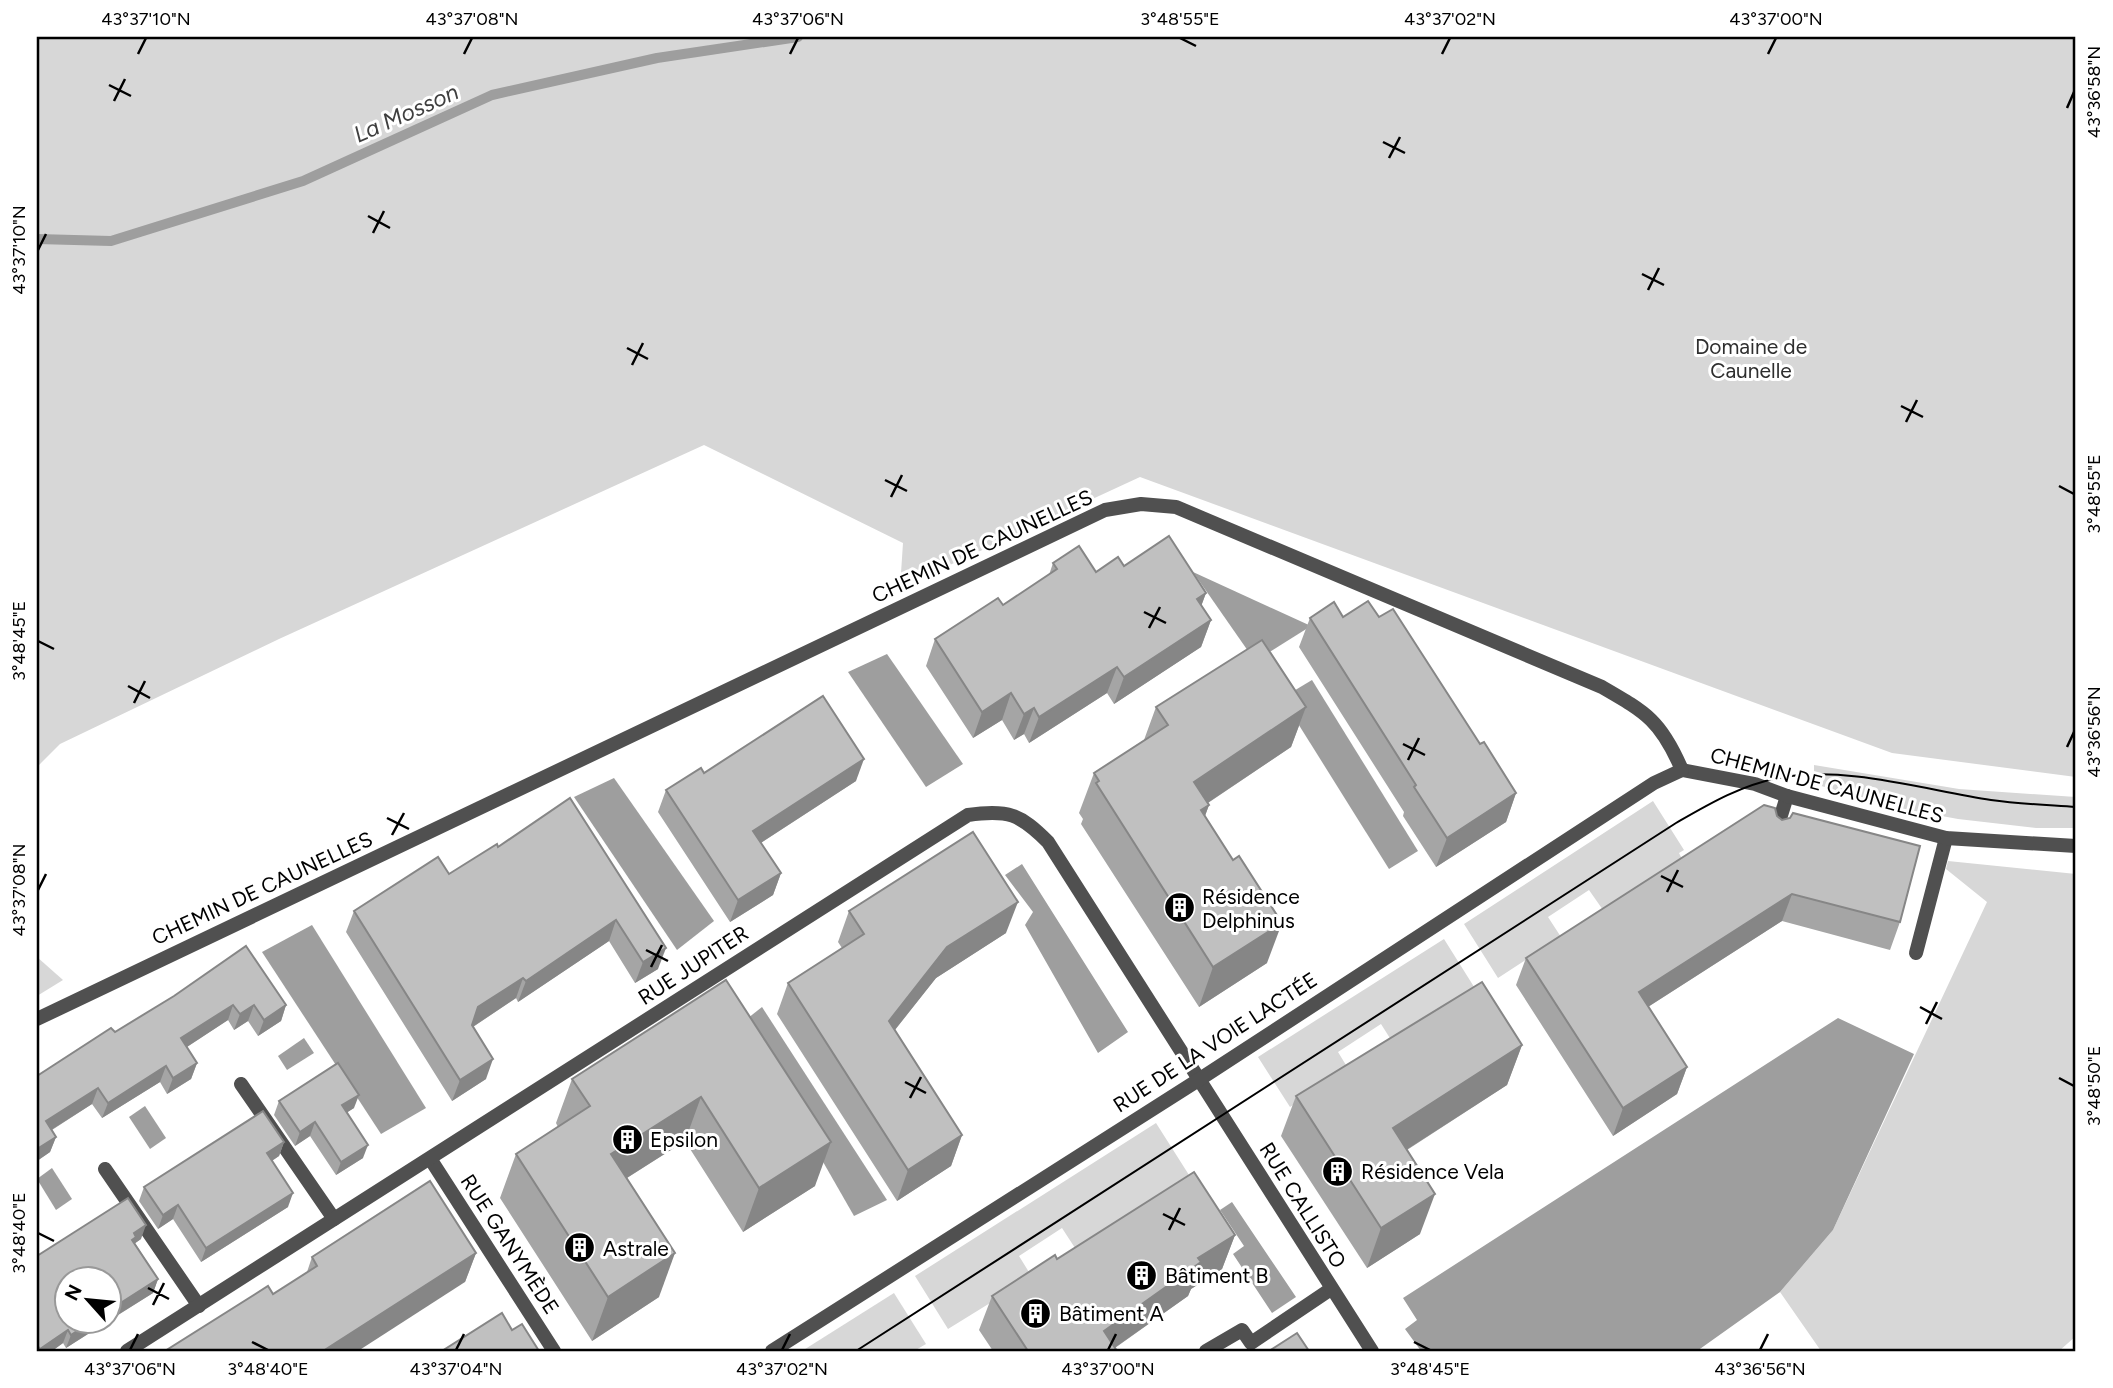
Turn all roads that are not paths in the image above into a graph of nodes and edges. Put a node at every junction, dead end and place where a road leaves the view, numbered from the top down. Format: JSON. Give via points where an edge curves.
{"nodes":[{"id":1,"x":1682,"y":770,"type":"junction"},
{"id":2,"x":1787,"y":796,"type":"junction"},
{"id":3,"x":1774,"y":838,"type":"edge"},
{"id":4,"x":1946,"y":838,"type":"junction"},
{"id":5,"x":2076,"y":846,"type":"edge"},
{"id":6,"x":1916,"y":953,"type":"dead end"},
{"id":7,"x":37,"y":1019,"type":"edge"},
{"id":8,"x":1200,"y":1079,"type":"junction"},
{"id":9,"x":241,"y":1084,"type":"dead end"},
{"id":10,"x":431,"y":1160,"type":"junction"},
{"id":11,"x":105,"y":1169,"type":"dead end"},
{"id":12,"x":334,"y":1219,"type":"junction"},
{"id":13,"x":1331,"y":1290,"type":"junction"},
{"id":14,"x":199,"y":1306,"type":"junction"},
{"id":15,"x":127,"y":1351,"type":"edge"},
{"id":16,"x":555,"y":1351,"type":"edge"},
{"id":17,"x":772,"y":1351,"type":"edge"},
{"id":18,"x":1206,"y":1351,"type":"edge"},
{"id":19,"x":1372,"y":1351,"type":"edge"}],
"edges":[{"from":1,"to":2,"type":"street","name":"CHEMIN DE CAUNELLES","via":[[1755,784]]},
{"from":1,"to":7,"type":"street","name":"CHEMIN DE CAUNELLES","via":[[1661,727],[1602,687],[1176,506],[1141,504],[1105,510]]},
{"from":1,"to":8,"type":"street","name":"RUE DE LA VOIE LACTÉE","via":[[1654,783]]},
{"from":2,"to":3,"type":"street"},
{"from":2,"to":4,"type":"street","name":"CHEMIN DE CAUNELLES"},
{"from":4,"to":5,"type":"street","name":"CHEMIN DE CAUNELLES"},
{"from":4,"to":6,"type":"street"},
{"from":8,"to":10,"type":"street","name":"RUE JUPITER","via":[[1048,842],[1026,820],[999,811],[968,815]]},
{"from":8,"to":13,"type":"street","name":"RUE CALLISTO"},
{"from":8,"to":17,"type":"street","name":"RUE DE LA VOIE LACTÉE"},
{"from":9,"to":12,"type":"street"},
{"from":10,"to":12,"type":"street","name":"RUE JUPITER"},
{"from":10,"to":16,"type":"street","name":"RUE GANYMÈDE"},
{"from":11,"to":14,"type":"street"},
{"from":12,"to":14,"type":"street","name":"RUE JUPITER"},
{"from":13,"to":18,"type":"street","via":[[1251,1343],[1242,1329]]},
{"from":13,"to":19,"type":"street","name":"RUE CALLISTO"},
{"from":14,"to":15,"type":"street","name":"RUE JUPITER"}]}
